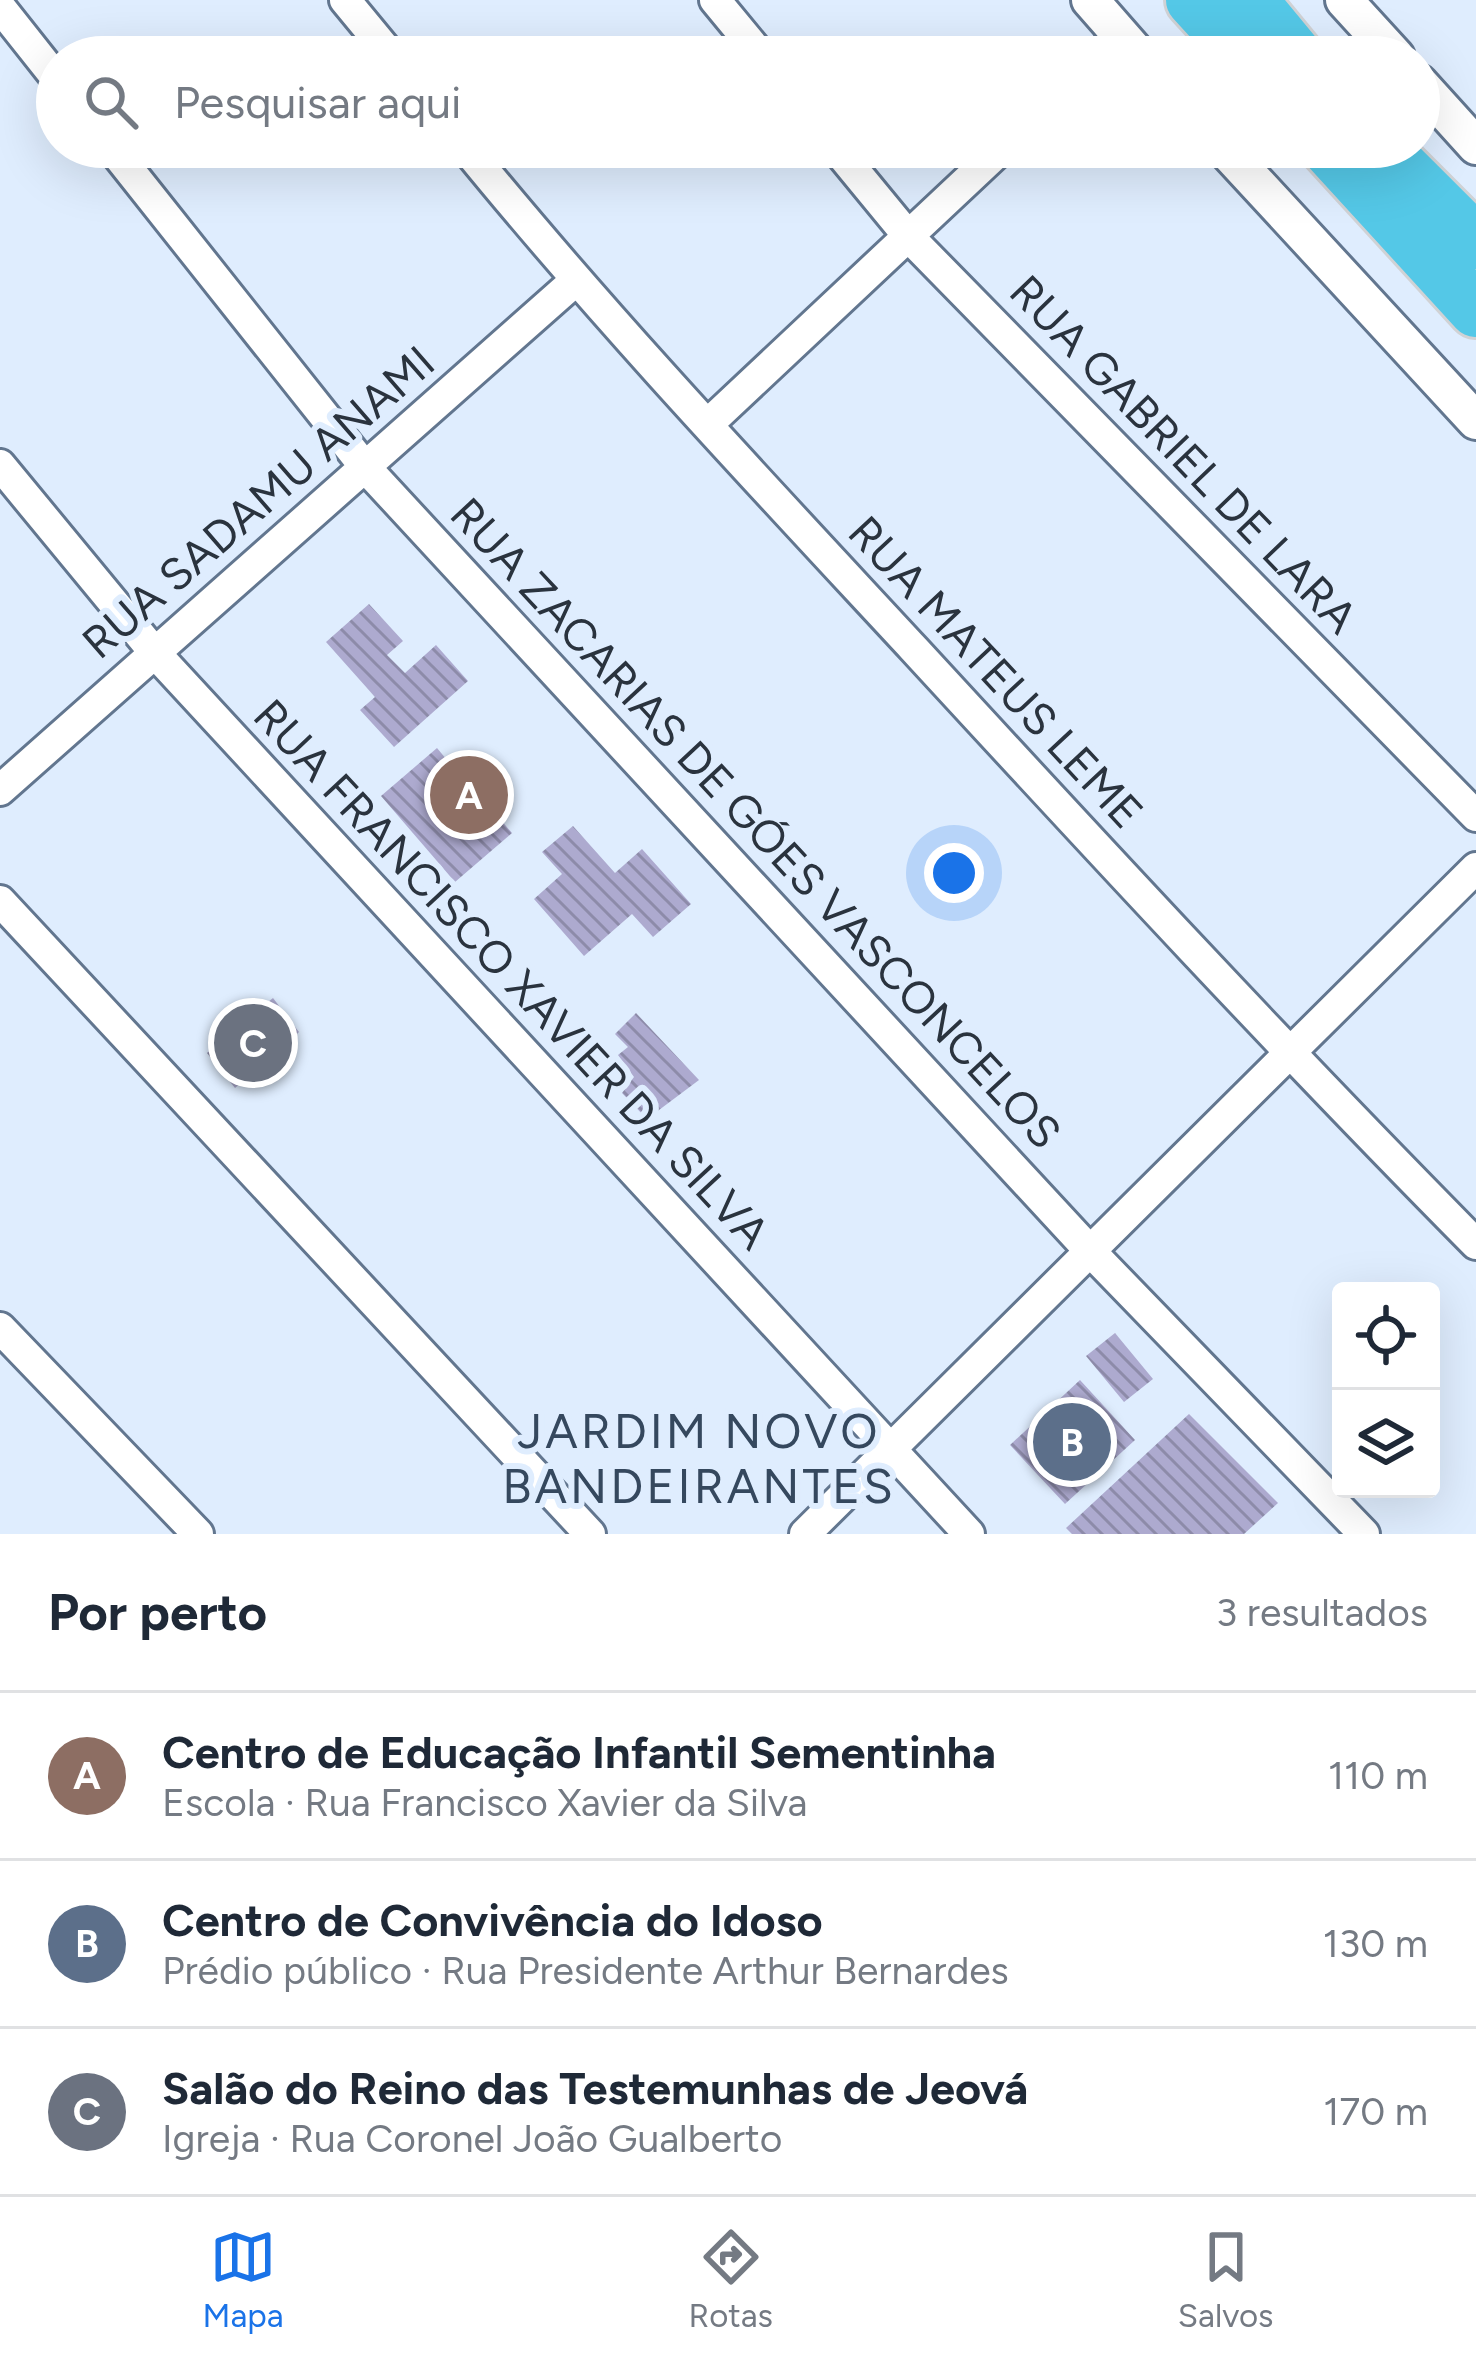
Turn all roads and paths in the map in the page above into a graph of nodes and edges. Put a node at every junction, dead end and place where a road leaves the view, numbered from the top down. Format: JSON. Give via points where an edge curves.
{"nodes":[{"id":1,"x":345,"y":0,"type":"edge"},
{"id":2,"x":715,"y":0,"type":"edge"},
{"id":3,"x":1090,"y":0,"type":"edge"},
{"id":4,"x":1192,"y":0,"type":"edge"},
{"id":5,"x":1250,"y":0,"type":"edge"},
{"id":6,"x":1344,"y":0,"type":"edge"},
{"id":7,"x":0,"y":7,"type":"edge"},
{"id":8,"x":375,"y":36,"type":"edge"},
{"id":9,"x":745,"y":36,"type":"edge"},
{"id":10,"x":1111,"y":36,"type":"edge"},
{"id":11,"x":1225,"y":36,"type":"edge"},
{"id":12,"x":1280,"y":36,"type":"edge"},
{"id":13,"x":1377,"y":36,"type":"edge"},
{"id":14,"x":36,"y":52,"type":"edge"},
{"id":15,"x":1440,"y":106,"type":"edge"},
{"id":16,"x":1476,"y":146,"type":"edge"},
{"id":17,"x":128,"y":168,"type":"edge"},
{"id":18,"x":482,"y":168,"type":"edge"},
{"id":19,"x":852,"y":168,"type":"edge"},
{"id":20,"x":981,"y":168,"type":"edge"},
{"id":21,"x":1242,"y":168,"type":"edge"},
{"id":22,"x":1346,"y":168,"type":"edge"},
{"id":23,"x":1402,"y":168,"type":"edge"},
{"id":24,"x":909,"y":237,"type":"junction"},
{"id":25,"x":1476,"y":242,"type":"edge"},
{"id":26,"x":575,"y":281,"type":"junction"},
{"id":27,"x":1476,"y":310,"type":"edge"},
{"id":28,"x":1476,"y":421,"type":"edge"},
{"id":29,"x":707,"y":425,"type":"junction"},
{"id":30,"x":0,"y":465,"type":"edge"},
{"id":31,"x":365,"y":467,"type":"junction"},
{"id":32,"x":155,"y":653,"type":"junction"},
{"id":33,"x":0,"y":790,"type":"edge"},
{"id":34,"x":1476,"y":816,"type":"edge"},
{"id":35,"x":1476,"y":868,"type":"edge"},
{"id":36,"x":0,"y":901,"type":"edge"},
{"id":37,"x":1288,"y":1054,"type":"junction"},
{"id":38,"x":1476,"y":1244,"type":"edge"},
{"id":39,"x":1090,"y":1251,"type":"junction"},
{"id":40,"x":0,"y":1328,"type":"edge"},
{"id":41,"x":889,"y":1451,"type":"junction"},
{"id":42,"x":198,"y":1534,"type":"edge"},
{"id":43,"x":590,"y":1534,"type":"edge"},
{"id":44,"x":805,"y":1534,"type":"edge"},
{"id":45,"x":969,"y":1534,"type":"edge"},
{"id":46,"x":1364,"y":1534,"type":"edge"}],
"edges":[{"from":1,"to":8,"type":"street"},
{"from":2,"to":9,"type":"street"},
{"from":3,"to":10,"type":"street"},
{"from":4,"to":11,"type":"highway"},
{"from":5,"to":12,"type":"highway"},
{"from":6,"to":13,"type":"street"},
{"from":7,"to":14,"type":"street"},
{"from":15,"to":16,"type":"street"},
{"from":17,"to":31,"type":"street","name":"RUA ZACARIAS DE GÓES VASCONCELOS"},
{"from":18,"to":26,"type":"street","name":"RUA MATEUS LEME"},
{"from":19,"to":24,"type":"street","name":"RUA GABRIEL DE LARA"},
{"from":20,"to":24,"type":"street"},
{"from":21,"to":28,"type":"street"},
{"from":22,"to":27,"type":"highway"},
{"from":23,"to":25,"type":"highway"},
{"from":24,"to":29,"type":"street"},
{"from":24,"to":34,"type":"street","name":"RUA GABRIEL DE LARA"},
{"from":26,"to":29,"type":"street","name":"RUA MATEUS LEME"},
{"from":26,"to":31,"type":"street","name":"RUA SADAMU ANAMI"},
{"from":29,"to":37,"type":"street","name":"RUA MATEUS LEME"},
{"from":30,"to":32,"type":"street","name":"RUA FRANCISCO XAVIER DA SILVA"},
{"from":31,"to":32,"type":"street","name":"RUA SADAMU ANAMI"},
{"from":31,"to":39,"type":"street","name":"RUA ZACARIAS DE GÓES VASCONCELOS"},
{"from":32,"to":33,"type":"street","name":"RUA SADAMU ANAMI"},
{"from":32,"to":41,"type":"street","name":"RUA FRANCISCO XAVIER DA SILVA"},
{"from":35,"to":37,"type":"street"},
{"from":36,"to":43,"type":"street"},
{"from":37,"to":38,"type":"street","name":"RUA MATEUS LEME"},
{"from":37,"to":39,"type":"street"},
{"from":39,"to":41,"type":"street"},
{"from":39,"to":46,"type":"street","name":"RUA ZACARIAS DE GÓES VASCONCELOS"},
{"from":40,"to":42,"type":"street"},
{"from":41,"to":44,"type":"street"},
{"from":41,"to":45,"type":"street","name":"RUA FRANCISCO XAVIER DA SILVA"}]}
